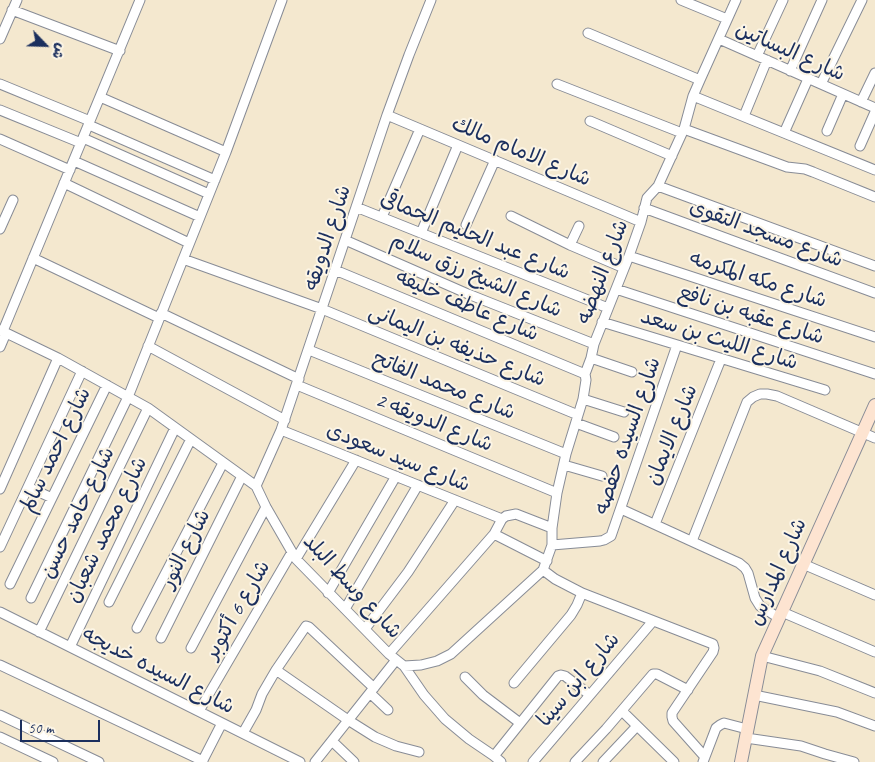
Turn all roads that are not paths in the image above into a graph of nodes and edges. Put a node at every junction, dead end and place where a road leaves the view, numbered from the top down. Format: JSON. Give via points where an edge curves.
{"nodes":[{"id":1,"x":16,"y":0,"type":"edge"},
{"id":2,"x":140,"y":0,"type":"edge"},
{"id":3,"x":282,"y":0,"type":"edge"},
{"id":4,"x":431,"y":0,"type":"edge"},
{"id":5,"x":681,"y":0,"type":"edge"},
{"id":6,"x":736,"y":0,"type":"edge"},
{"id":7,"x":783,"y":0,"type":"edge"},
{"id":8,"x":822,"y":0,"type":"edge"},
{"id":9,"x":862,"y":0,"type":"edge"},
{"id":10,"x":12,"y":10,"type":"junction"},
{"id":11,"x":727,"y":20,"type":"junction"},
{"id":12,"x":588,"y":33,"type":"dead end"},
{"id":13,"x":0,"y":39,"type":"edge"},
{"id":14,"x":719,"y":39,"type":"junction"},
{"id":15,"x":120,"y":50,"type":"junction"},
{"id":16,"x":757,"y":56,"type":"junction"},
{"id":17,"x":767,"y":60,"type":"junction"},
{"id":18,"x":790,"y":71,"type":"junction"},
{"id":19,"x":875,"y":73,"type":"edge"},
{"id":20,"x":808,"y":79,"type":"junction"},
{"id":21,"x":700,"y":80,"type":"junction"},
{"id":22,"x":0,"y":84,"type":"edge"},
{"id":23,"x":558,"y":84,"type":"dead end"},
{"id":24,"x":821,"y":84,"type":"junction"},
{"id":25,"x":843,"y":94,"type":"junction"},
{"id":26,"x":693,"y":96,"type":"junction"},
{"id":27,"x":100,"y":97,"type":"junction"},
{"id":28,"x":861,"y":102,"type":"junction"},
{"id":29,"x":0,"y":110,"type":"edge"},
{"id":30,"x":875,"y":110,"type":"edge"},
{"id":31,"x":387,"y":115,"type":"junction"},
{"id":32,"x":744,"y":116,"type":"junction"},
{"id":33,"x":590,"y":121,"type":"dead end"},
{"id":34,"x":90,"y":122,"type":"junction"},
{"id":35,"x":420,"y":129,"type":"junction"},
{"id":36,"x":683,"y":131,"type":"junction"},
{"id":37,"x":827,"y":131,"type":"dead end"},
{"id":38,"x":784,"y":133,"type":"junction"},
{"id":39,"x":0,"y":140,"type":"edge"},
{"id":40,"x":82,"y":140,"type":"junction"},
{"id":41,"x":458,"y":145,"type":"junction"},
{"id":42,"x":860,"y":146,"type":"dead end"},
{"id":43,"x":226,"y":152,"type":"junction"},
{"id":44,"x":672,"y":156,"type":"junction"},
{"id":45,"x":495,"y":160,"type":"junction"},
{"id":46,"x":72,"y":165,"type":"junction"},
{"id":47,"x":875,"y":170,"type":"edge"},
{"id":48,"x":215,"y":180,"type":"junction"},
{"id":49,"x":64,"y":183,"type":"junction"},
{"id":50,"x":658,"y":186,"type":"junction"},
{"id":51,"x":209,"y":194,"type":"junction"},
{"id":52,"x":875,"y":197,"type":"edge"},
{"id":53,"x":13,"y":200,"type":"dead end"},
{"id":54,"x":356,"y":207,"type":"junction"},
{"id":55,"x":644,"y":208,"type":"junction"},
{"id":56,"x":511,"y":216,"type":"dead end"},
{"id":57,"x":200,"y":217,"type":"junction"},
{"id":58,"x":382,"y":217,"type":"junction"},
{"id":59,"x":641,"y":222,"type":"junction"},
{"id":60,"x":466,"y":225,"type":"dead end"},
{"id":61,"x":579,"y":226,"type":"dead end"},
{"id":62,"x":0,"y":229,"type":"edge"},
{"id":63,"x":421,"y":232,"type":"junction"},
{"id":64,"x":345,"y":240,"type":"junction"},
{"id":65,"x":190,"y":243,"type":"junction"},
{"id":66,"x":570,"y":245,"type":"junction"},
{"id":67,"x":629,"y":256,"type":"junction"},
{"id":68,"x":33,"y":258,"type":"junction"},
{"id":69,"x":183,"y":259,"type":"junction"},
{"id":70,"x":875,"y":266,"type":"edge"},
{"id":71,"x":624,"y":268,"type":"junction"},
{"id":72,"x":335,"y":270,"type":"junction"},
{"id":73,"x":616,"y":289,"type":"junction"},
{"id":74,"x":875,"y":293,"type":"edge"},
{"id":75,"x":608,"y":308,"type":"junction"},
{"id":76,"x":322,"y":310,"type":"junction"},
{"id":77,"x":160,"y":316,"type":"junction"},
{"id":78,"x":602,"y":322,"type":"junction"},
{"id":79,"x":3,"y":331,"type":"edge"},
{"id":80,"x":875,"y":337,"type":"edge"},
{"id":81,"x":594,"y":344,"type":"junction"},
{"id":82,"x":148,"y":346,"type":"junction"},
{"id":83,"x":677,"y":346,"type":"junction"},
{"id":84,"x":0,"y":347,"type":"edge"},
{"id":85,"x":309,"y":350,"type":"junction"},
{"id":86,"x":58,"y":358,"type":"junction"},
{"id":87,"x":591,"y":358,"type":"junction"},
{"id":88,"x":721,"y":359,"type":"junction"},
{"id":89,"x":82,"y":371,"type":"junction"},
{"id":90,"x":632,"y":372,"type":"dead end"},
{"id":91,"x":585,"y":374,"type":"junction"},
{"id":92,"x":875,"y":374,"type":"edge"},
{"id":93,"x":298,"y":382,"type":"junction"},
{"id":94,"x":107,"y":385,"type":"junction"},
{"id":95,"x":825,"y":390,"type":"dead end"},
{"id":96,"x":128,"y":397,"type":"junction"},
{"id":97,"x":583,"y":399,"type":"junction"},
{"id":98,"x":875,"y":406,"type":"edge"},
{"id":99,"x":148,"y":408,"type":"junction"},
{"id":100,"x":624,"y":412,"type":"dead end"},
{"id":101,"x":577,"y":419,"type":"junction"},
{"id":102,"x":285,"y":420,"type":"junction"},
{"id":103,"x":175,"y":428,"type":"junction"},
{"id":104,"x":281,"y":430,"type":"junction"},
{"id":105,"x":863,"y":433,"type":"junction"},
{"id":106,"x":614,"y":437,"type":"dead end"},
{"id":107,"x":875,"y":438,"type":"edge"},
{"id":108,"x":191,"y":439,"type":"junction"},
{"id":109,"x":566,"y":454,"type":"junction"},
{"id":110,"x":356,"y":460,"type":"junction"},
{"id":111,"x":223,"y":463,"type":"junction"},
{"id":112,"x":564,"y":465,"type":"junction"},
{"id":113,"x":242,"y":476,"type":"junction"},
{"id":114,"x":396,"y":476,"type":"junction"},
{"id":115,"x":602,"y":476,"type":"dead end"},
{"id":116,"x":418,"y":485,"type":"junction"},
{"id":117,"x":256,"y":486,"type":"junction"},
{"id":118,"x":28,"y":487,"type":"junction"},
{"id":119,"x":0,"y":489,"type":"edge"},
{"id":120,"x":557,"y":493,"type":"junction"},
{"id":121,"x":52,"y":498,"type":"junction"},
{"id":122,"x":455,"y":500,"type":"junction"},
{"id":123,"x":266,"y":507,"type":"junction"},
{"id":124,"x":621,"y":509,"type":"junction"},
{"id":125,"x":502,"y":519,"type":"junction"},
{"id":126,"x":655,"y":524,"type":"junction"},
{"id":127,"x":552,"y":528,"type":"junction"},
{"id":128,"x":494,"y":534,"type":"junction"},
{"id":129,"x":692,"y":541,"type":"junction"},
{"id":130,"x":552,"y":545,"type":"junction"},
{"id":131,"x":0,"y":547,"type":"edge"},
{"id":132,"x":294,"y":556,"type":"junction"},
{"id":133,"x":547,"y":561,"type":"junction"},
{"id":134,"x":803,"y":564,"type":"junction"},
{"id":135,"x":543,"y":570,"type":"junction"},
{"id":136,"x":10,"y":584,"type":"dead end"},
{"id":137,"x":328,"y":593,"type":"junction"},
{"id":138,"x":582,"y":593,"type":"junction"},
{"id":139,"x":875,"y":595,"type":"edge"},
{"id":140,"x":31,"y":598,"type":"dead end"},
{"id":141,"x":110,"y":602,"type":"dead end"},
{"id":142,"x":345,"y":610,"type":"junction"},
{"id":143,"x":0,"y":612,"type":"edge"},
{"id":144,"x":780,"y":615,"type":"junction"},
{"id":145,"x":653,"y":621,"type":"junction"},
{"id":146,"x":137,"y":628,"type":"dead end"},
{"id":147,"x":364,"y":629,"type":"junction"},
{"id":148,"x":39,"y":632,"type":"junction"},
{"id":149,"x":160,"y":638,"type":"dead end"},
{"id":150,"x":70,"y":647,"type":"junction"},
{"id":151,"x":191,"y":648,"type":"dead end"},
{"id":152,"x":875,"y":652,"type":"edge"},
{"id":153,"x":762,"y":656,"type":"junction"},
{"id":154,"x":393,"y":657,"type":"junction"},
{"id":155,"x":0,"y":665,"type":"edge"},
{"id":156,"x":404,"y":666,"type":"junction"},
{"id":157,"x":276,"y":670,"type":"junction"},
{"id":158,"x":465,"y":677,"type":"dead end"},
{"id":159,"x":514,"y":683,"type":"dead end"},
{"id":160,"x":688,"y":690,"type":"junction"},
{"id":161,"x":372,"y":691,"type":"junction"},
{"id":162,"x":875,"y":693,"type":"edge"},
{"id":163,"x":590,"y":695,"type":"junction"},
{"id":164,"x":754,"y":695,"type":"junction"},
{"id":165,"x":388,"y":710,"type":"dead end"},
{"id":166,"x":199,"y":711,"type":"junction"},
{"id":167,"x":622,"y":711,"type":"junction"},
{"id":168,"x":0,"y":715,"type":"edge"},
{"id":169,"x":348,"y":720,"type":"junction"},
{"id":170,"x":222,"y":723,"type":"junction"},
{"id":171,"x":520,"y":723,"type":"junction"},
{"id":172,"x":637,"y":726,"type":"junction"},
{"id":173,"x":875,"y":726,"type":"edge"},
{"id":174,"x":243,"y":733,"type":"junction"},
{"id":175,"x":746,"y":733,"type":"junction"},
{"id":176,"x":0,"y":737,"type":"edge"},
{"id":177,"x":332,"y":741,"type":"junction"},
{"id":178,"x":419,"y":752,"type":"dead end"},
{"id":179,"x":498,"y":759,"type":"edge"},
{"id":180,"x":704,"y":760,"type":"edge"},
{"id":181,"x":53,"y":762,"type":"edge"},
{"id":182,"x":100,"y":762,"type":"edge"},
{"id":183,"x":202,"y":762,"type":"edge"},
{"id":184,"x":300,"y":762,"type":"edge"},
{"id":185,"x":315,"y":762,"type":"edge"},
{"id":186,"x":354,"y":762,"type":"edge"},
{"id":187,"x":533,"y":762,"type":"edge"},
{"id":188,"x":575,"y":762,"type":"edge"},
{"id":189,"x":604,"y":762,"type":"edge"},
{"id":190,"x":674,"y":762,"type":"edge"},
{"id":191,"x":741,"y":762,"type":"edge"},
{"id":192,"x":854,"y":762,"type":"edge"}],
"edges":[{"from":1,"to":10,"type":"street"},
{"from":2,"to":15,"type":"street"},
{"from":3,"to":43,"type":"street"},
{"from":4,"to":31,"type":"street","name":"شارع الدويقه"},
{"from":5,"to":11,"type":"street"},
{"from":6,"to":11,"type":"street","name":"شارع النهضه"},
{"from":7,"to":16,"type":"street"},
{"from":8,"to":18,"type":"street"},
{"from":9,"to":24,"type":"street"},
{"from":10,"to":13,"type":"street"},
{"from":10,"to":15,"type":"street"},
{"from":11,"to":14,"type":"street","name":"شارع النهضه"},
{"from":12,"to":21,"type":"street"},
{"from":14,"to":16,"type":"street","name":"شارع البساتين"},
{"from":14,"to":21,"type":"street","name":"شارع النهضه"},
{"from":15,"to":27,"type":"street"},
{"from":16,"to":17,"type":"street","name":"شارع البساتين"},
{"from":17,"to":18,"type":"street","name":"شارع البساتين"},
{"from":17,"to":32,"type":"street"},
{"from":18,"to":20,"type":"street","name":"شارع البساتين"},
{"from":19,"to":28,"type":"street"},
{"from":20,"to":24,"type":"street","name":"شارع البساتين"},
{"from":20,"to":38,"type":"street"},
{"from":21,"to":26,"type":"street","name":"شارع النهضه"},
{"from":22,"to":34,"type":"street"},
{"from":23,"to":36,"type":"street"},
{"from":24,"to":25,"type":"street","name":"شارع البساتين"},
{"from":25,"to":28,"type":"street","name":"شارع البساتين"},
{"from":25,"to":37,"type":"street"},
{"from":26,"to":32,"type":"street"},
{"from":26,"to":36,"type":"street","name":"شارع النهضه"},
{"from":27,"to":34,"type":"street"},
{"from":27,"to":43,"type":"street"},
{"from":28,"to":30,"type":"street","name":"شارع البساتين"},
{"from":29,"to":40,"type":"street"},
{"from":30,"to":42,"type":"street"},
{"from":31,"to":35,"type":"street","name":"شارع الامام مالك"},
{"from":31,"to":54,"type":"street","name":"شارع الدويقه"},
{"from":32,"to":38,"type":"street"},
{"from":33,"to":44,"type":"street"},
{"from":34,"to":40,"type":"street"},
{"from":34,"to":48,"type":"street"},
{"from":35,"to":41,"type":"street","name":"شارع الامام مالك"},
{"from":35,"to":58,"type":"street"},
{"from":36,"to":44,"type":"street","name":"شارع النهضه"},
{"from":36,"to":52,"type":"street","via":[[787,167],[813,172]]},
{"from":38,"to":47,"type":"street"},
{"from":39,"to":46,"type":"street"},
{"from":40,"to":46,"type":"street"},
{"from":40,"to":51,"type":"street"},
{"from":41,"to":45,"type":"street","name":"شارع الامام مالك"},
{"from":41,"to":63,"type":"street"},
{"from":43,"to":48,"type":"street"},
{"from":44,"to":50,"type":"street","name":"شارع النهضه"},
{"from":45,"to":59,"type":"street","name":"شارع الامام مالك"},
{"from":45,"to":60,"type":"street"},
{"from":46,"to":49,"type":"street"},
{"from":46,"to":57,"type":"street"},
{"from":48,"to":51,"type":"street"},
{"from":49,"to":65,"type":"street"},
{"from":49,"to":68,"type":"street"},
{"from":50,"to":55,"type":"street","name":"شارع النهضه"},
{"from":50,"to":70,"type":"street"},
{"from":51,"to":57,"type":"street"},
{"from":53,"to":62,"type":"street"},
{"from":54,"to":58,"type":"street","name":"شارع عبد الحليم الحماقى"},
{"from":54,"to":64,"type":"street","name":"شارع الدويقه"},
{"from":55,"to":59,"type":"street","name":"شارع النهضه"},
{"from":55,"to":74,"type":"street","name":"شارع مسجد التقوى"},
{"from":56,"to":66,"type":"street"},
{"from":57,"to":65,"type":"street"},
{"from":58,"to":63,"type":"street","name":"شارع عبد الحليم الحماقى"},
{"from":59,"to":67,"type":"street","name":"شارع النهضه"},
{"from":61,"to":66,"type":"street"},
{"from":63,"to":75,"type":"street","name":"شارع عبد الحليم الحماقى"},
{"from":64,"to":72,"type":"street","name":"شارع الدويقه"},
{"from":64,"to":81,"type":"street","name":"شارع الشيخ رزق سلام"},
{"from":65,"to":69,"type":"street"},
{"from":66,"to":71,"type":"street"},
{"from":67,"to":71,"type":"street","name":"شارع النهضه"},
{"from":67,"to":80,"type":"street","name":"شارع مكه المكرمه"},
{"from":68,"to":77,"type":"street","name":"شارع الدويقه 2"},
{"from":68,"to":79,"type":"street"},
{"from":69,"to":76,"type":"street","name":"شارع حذيفه بن اليمانى"},
{"from":69,"to":77,"type":"street"},
{"from":71,"to":73,"type":"street","name":"شارع النهضه"},
{"from":72,"to":76,"type":"street","name":"شارع الدويقه"},
{"from":72,"to":91,"type":"street","name":"شارع عاطف خليفه"},
{"from":73,"to":75,"type":"street","name":"شارع النهضه"},
{"from":73,"to":92,"type":"street","name":"شارع عقبه بن نافع"},
{"from":75,"to":78,"type":"street","name":"شارع النهضه"},
{"from":76,"to":85,"type":"street","name":"شارع الدويقه"},
{"from":76,"to":101,"type":"street","name":"شارع حذيفه بن اليمانى"},
{"from":77,"to":82,"type":"street"},
{"from":77,"to":93,"type":"street","name":"شارع الدويقه 2"},
{"from":78,"to":81,"type":"street","name":"شارع النهضه"},
{"from":78,"to":83,"type":"street","name":"شارع الليث بن سعد"},
{"from":79,"to":84,"type":"street"},
{"from":79,"to":86,"type":"street","name":"شارع وسط البلد"},
{"from":81,"to":87,"type":"street","name":"شارع النهضه"},
{"from":82,"to":96,"type":"street"},
{"from":82,"to":102,"type":"street"},
{"from":83,"to":88,"type":"street","name":"شارع الليث بن سعد"},
{"from":83,"to":124,"type":"street","name":"شارع السيده حفصه"},
{"from":85,"to":93,"type":"street","name":"شارع الدويقه"},
{"from":85,"to":109,"type":"street","name":"شارع محمد الفاتح"},
{"from":86,"to":89,"type":"street","name":"شارع وسط البلد"},
{"from":86,"to":119,"type":"street"},
{"from":87,"to":90,"type":"street"},
{"from":87,"to":91,"type":"street","name":"شارع النهضه"},
{"from":88,"to":95,"type":"street","name":"شارع الليث بن سعد"},
{"from":88,"to":126,"type":"street","name":"شارع الايمان"},
{"from":89,"to":94,"type":"street","name":"شارع وسط البلد"},
{"from":89,"to":118,"type":"street"},
{"from":91,"to":97,"type":"street","name":"شارع النهضه"},
{"from":93,"to":102,"type":"street","name":"شارع الدويقه"},
{"from":93,"to":120,"type":"street","name":"شارع الدويقه 2"},
{"from":94,"to":96,"type":"street","name":"شارع وسط البلد"},
{"from":94,"to":121,"type":"street","name":"شارع احمد سالم"},
{"from":96,"to":99,"type":"street","name":"شارع وسط البلد"},
{"from":96,"to":140,"type":"street"},
{"from":97,"to":100,"type":"street"},
{"from":97,"to":101,"type":"street","name":"شارع النهضه"},
{"from":98,"to":105,"type":"street","name":"شارع المدارس"},
{"from":99,"to":103,"type":"street","name":"شارع وسط البلد"},
{"from":99,"to":148,"type":"street","name":"شارع حامد حسن"},
{"from":101,"to":106,"type":"street","name":"شارع حذيفه بن اليمانى"},
{"from":101,"to":109,"type":"street","name":"شارع النهضه"},
{"from":102,"to":104,"type":"street","name":"شارع الدويقه"},
{"from":103,"to":108,"type":"street","name":"شارع وسط البلد"},
{"from":103,"to":150,"type":"street","name":"شارع محمد شعبان"},
{"from":104,"to":110,"type":"street","name":"شارع سيد سعودى"},
{"from":104,"to":117,"type":"street","name":"شارع الدويقه"},
{"from":105,"to":107,"type":"street"},
{"from":105,"to":129,"type":"street","via":[[777,396],[760,394],[753,397],[747,402]]},
{"from":105,"to":134,"type":"street","name":"شارع المدارس"},
{"from":108,"to":111,"type":"street","name":"شارع وسط البلد"},
{"from":108,"to":141,"type":"street"},
{"from":109,"to":112,"type":"street","name":"شارع النهضه"},
{"from":110,"to":114,"type":"street","name":"شارع سيد سعودى"},
{"from":110,"to":132,"type":"street","name":"شارع 6 أكتوبر"},
{"from":111,"to":113,"type":"street","name":"شارع وسط البلد"},
{"from":111,"to":146,"type":"street"},
{"from":112,"to":115,"type":"street"},
{"from":112,"to":120,"type":"street","name":"شارع النهضه"},
{"from":113,"to":117,"type":"street","name":"شارع وسط البلد"},
{"from":113,"to":149,"type":"street","name":"شارع النور"},
{"from":114,"to":116,"type":"street","name":"شارع سيد سعودى"},
{"from":114,"to":137,"type":"street"},
{"from":116,"to":122,"type":"street","name":"شارع سيد سعودى"},
{"from":116,"to":142,"type":"street"},
{"from":117,"to":123,"type":"street","name":"شارع وسط البلد"},
{"from":118,"to":121,"type":"street"},
{"from":118,"to":131,"type":"street"},
{"from":120,"to":127,"type":"street","name":"شارع النهضه"},
{"from":121,"to":136,"type":"street","name":"شارع احمد سالم"},
{"from":122,"to":125,"type":"street","name":"شارع سيد سعودى"},
{"from":122,"to":147,"type":"street","via":[[408,572]]},
{"from":123,"to":132,"type":"street","name":"شارع وسط البلد"},
{"from":123,"to":151,"type":"street"},
{"from":124,"to":126,"type":"street"},
{"from":124,"to":130,"type":"street","name":"شارع السيده حفصه","via":[[611,536],[604,540]]},
{"from":125,"to":127,"type":"street","via":[[516,514]]},
{"from":125,"to":128,"type":"street"},
{"from":126,"to":129,"type":"street"},
{"from":127,"to":130,"type":"street","name":"شارع النهضه"},
{"from":128,"to":133,"type":"street"},
{"from":128,"to":154,"type":"street"},
{"from":129,"to":144,"type":"street","via":[[745,568],[760,606]]},
{"from":130,"to":133,"type":"street","name":"شارع النهضه"},
{"from":132,"to":137,"type":"street","name":"شارع وسط البلد"},
{"from":132,"to":166,"type":"street","name":"شارع 6 أكتوبر"},
{"from":133,"to":135,"type":"street","name":"شارع النهضه"},
{"from":134,"to":139,"type":"street"},
{"from":134,"to":144,"type":"street","name":"شارع المدارس"},
{"from":135,"to":138,"type":"street"},
{"from":135,"to":156,"type":"street","via":[[451,654],[437,661]]},
{"from":137,"to":142,"type":"street","name":"شارع وسط البلد"},
{"from":138,"to":145,"type":"street"},
{"from":138,"to":159,"type":"street","via":[[571,616]]},
{"from":142,"to":147,"type":"street","name":"شارع وسط البلد"},
{"from":143,"to":148,"type":"street","name":"شارع السيده خديجه"},
{"from":144,"to":152,"type":"street"},
{"from":144,"to":153,"type":"street","name":"شارع المدارس"},
{"from":145,"to":160,"type":"street","via":[[712,642],[713,652]]},
{"from":145,"to":163,"type":"street","name":"شارع ابن سينا"},
{"from":147,"to":154,"type":"street","name":"شارع وسط البلد"},
{"from":148,"to":150,"type":"street","name":"شارع السيده خديجه"},
{"from":150,"to":166,"type":"street","name":"شارع السيده خديجه"},
{"from":153,"to":162,"type":"street","via":[[820,670]]},
{"from":153,"to":164,"type":"street","name":"شارع المدارس"},
{"from":154,"to":156,"type":"street","name":"شارع وسط البلد"},
{"from":154,"to":161,"type":"street"},
{"from":155,"to":183,"type":"street"},
{"from":156,"to":179,"type":"street","name":"شارع وسط البلد","via":[[445,719]]},
{"from":157,"to":161,"type":"street","via":[[308,626]]},
{"from":157,"to":169,"type":"street"},
{"from":157,"to":174,"type":"street"},
{"from":158,"to":171,"type":"street"},
{"from":160,"to":167,"type":"street","via":[[655,674]]},
{"from":160,"to":180,"type":"street","via":[[672,718]]},
{"from":161,"to":165,"type":"street"},
{"from":161,"to":169,"type":"street"},
{"from":163,"to":171,"type":"street","via":[[565,676],[559,676]]},
{"from":163,"to":187,"type":"street","name":"شارع ابن سينا"},
{"from":164,"to":173,"type":"street","via":[[837,712]]},
{"from":164,"to":175,"type":"street","name":"شارع المدارس"},
{"from":166,"to":170,"type":"street","name":"شارع السيده خديجه"},
{"from":167,"to":172,"type":"street"},
{"from":167,"to":188,"type":"street"},
{"from":168,"to":182,"type":"street"},
{"from":169,"to":177,"type":"street"},
{"from":169,"to":178,"type":"street","via":[[375,737]]},
{"from":170,"to":174,"type":"street","name":"شارع السيده خديجه"},
{"from":170,"to":183,"type":"street"},
{"from":171,"to":179,"type":"street"},
{"from":172,"to":189,"type":"street"},
{"from":172,"to":190,"type":"street"},
{"from":174,"to":184,"type":"street","name":"شارع السيده خديجه"},
{"from":175,"to":180,"type":"street","via":[[720,725]]},
{"from":175,"to":191,"type":"street","name":"شارع المدارس"},
{"from":175,"to":192,"type":"street"},
{"from":176,"to":181,"type":"street"},
{"from":177,"to":185,"type":"street"},
{"from":177,"to":186,"type":"street"}]}
